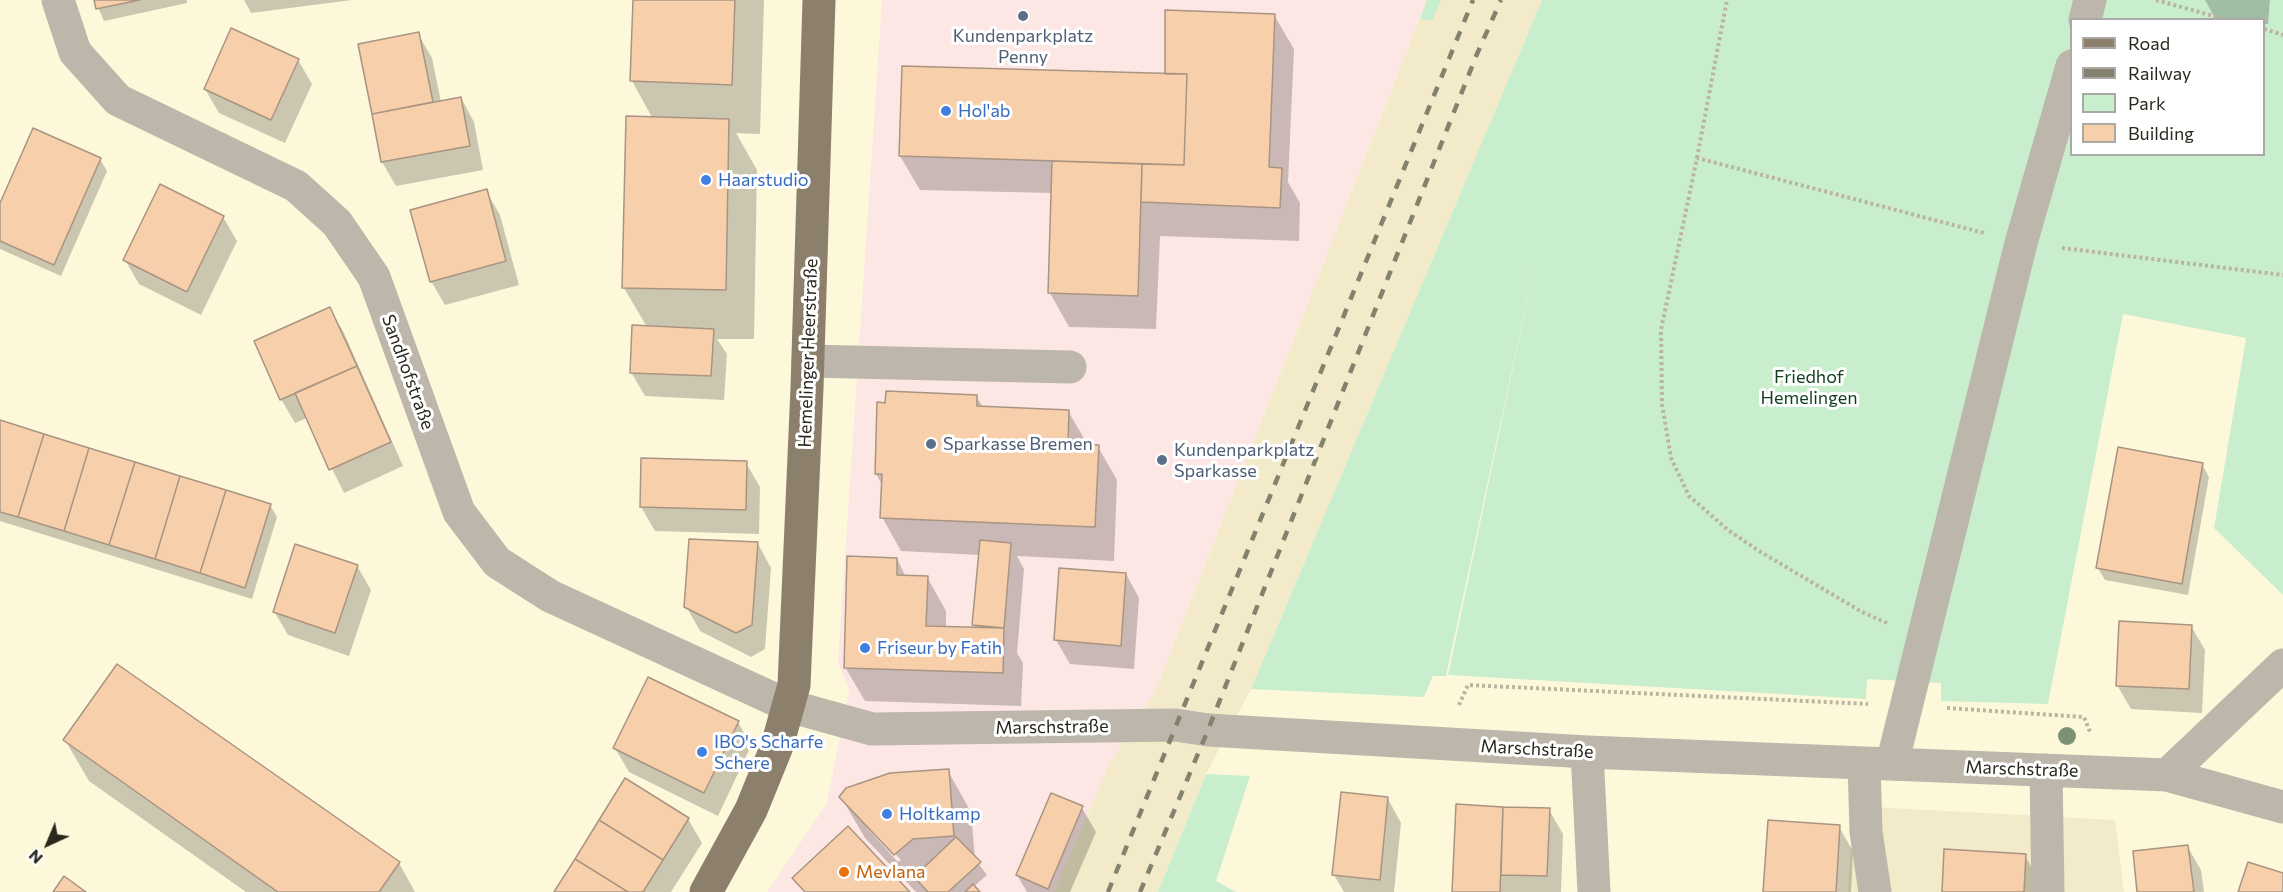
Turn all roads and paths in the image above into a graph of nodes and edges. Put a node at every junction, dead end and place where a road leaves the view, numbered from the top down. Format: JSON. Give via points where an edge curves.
{"nodes":[{"id":1,"x":58,"y":0,"type":"edge"},
{"id":2,"x":819,"y":0,"type":"edge"},
{"id":3,"x":1727,"y":0,"type":"edge"},
{"id":4,"x":2090,"y":0,"type":"edge"},
{"id":5,"x":2156,"y":0,"type":"edge"},
{"id":6,"x":2086,"y":18,"type":"edge"},
{"id":7,"x":2221,"y":18,"type":"edge"},
{"id":8,"x":2265,"y":29,"type":"edge"},
{"id":9,"x":2283,"y":35,"type":"edge"},
{"id":10,"x":2070,"y":73,"type":"edge"},
{"id":11,"x":1697,"y":158,"type":"junction"},
{"id":12,"x":2021,"y":243,"type":"junction"},
{"id":13,"x":2283,"y":275,"type":"edge"},
{"id":14,"x":808,"y":361,"type":"junction"},
{"id":15,"x":1070,"y":367,"type":"dead end"},
{"id":16,"x":1924,"y":638,"type":"junction"},
{"id":17,"x":2283,"y":665,"type":"edge"},
{"id":18,"x":789,"y":706,"type":"junction"},
{"id":19,"x":1907,"y":706,"type":"junction"},
{"id":20,"x":1439,"y":743,"type":"junction"},
{"id":21,"x":1587,"y":752,"type":"junction"},
{"id":22,"x":1878,"y":763,"type":"junction"},
{"id":23,"x":2046,"y":770,"type":"junction"},
{"id":24,"x":2106,"y":772,"type":"junction"},
{"id":25,"x":2167,"y":775,"type":"junction"},
{"id":26,"x":2283,"y":807,"type":"edge"},
{"id":27,"x":706,"y":892,"type":"edge"},
{"id":28,"x":1594,"y":892,"type":"edge"},
{"id":29,"x":1875,"y":892,"type":"edge"},
{"id":30,"x":2049,"y":892,"type":"edge"}],
"edges":[{"from":1,"to":18,"type":"street","name":"Sandhofstraße","via":[[75,52],[118,100],[296,186],[337,223],[374,277],[459,512],[497,562],[550,596]]},
{"from":2,"to":14,"type":"main road","name":"Hemelinger Heerstraße"},
{"from":3,"to":11,"type":"path"},
{"from":4,"to":6,"type":"street"},
{"from":5,"to":7,"type":"path"},
{"from":8,"to":9,"type":"path"},
{"from":10,"to":12,"type":"street"},
{"from":11,"to":12,"type":"path"},
{"from":11,"to":16,"type":"path","via":[[1661,330],[1662,404],[1671,458],[1689,496],[1728,530],[1862,612]]},
{"from":12,"to":13,"type":"path"},
{"from":12,"to":16,"type":"street"},
{"from":14,"to":15,"type":"street"},
{"from":14,"to":18,"type":"main road","name":"Hemelinger Heerstraße","via":[[794,686]]},
{"from":16,"to":19,"type":"street"},
{"from":17,"to":25,"type":"street"},
{"from":18,"to":20,"type":"street","name":"Marschstraße","via":[[872,729],[1176,726]]},
{"from":18,"to":27,"type":"main road","name":"Hemelinger Heerstraße","via":[[751,810]]},
{"from":19,"to":20,"type":"path","via":[[1468,686]]},
{"from":19,"to":22,"type":"street"},
{"from":19,"to":24,"type":"path","via":[[2084,717]]},
{"from":20,"to":21,"type":"street","name":"Marschstraße"},
{"from":21,"to":22,"type":"street","name":"Marschstraße"},
{"from":21,"to":28,"type":"street"},
{"from":22,"to":23,"type":"street","name":"Marschstraße"},
{"from":22,"to":29,"type":"street","via":[[1866,832]]},
{"from":23,"to":24,"type":"street","name":"Marschstraße"},
{"from":23,"to":30,"type":"street"},
{"from":24,"to":25,"type":"street","name":"Marschstraße"},
{"from":25,"to":26,"type":"street","name":"Marschstraße"}]}
